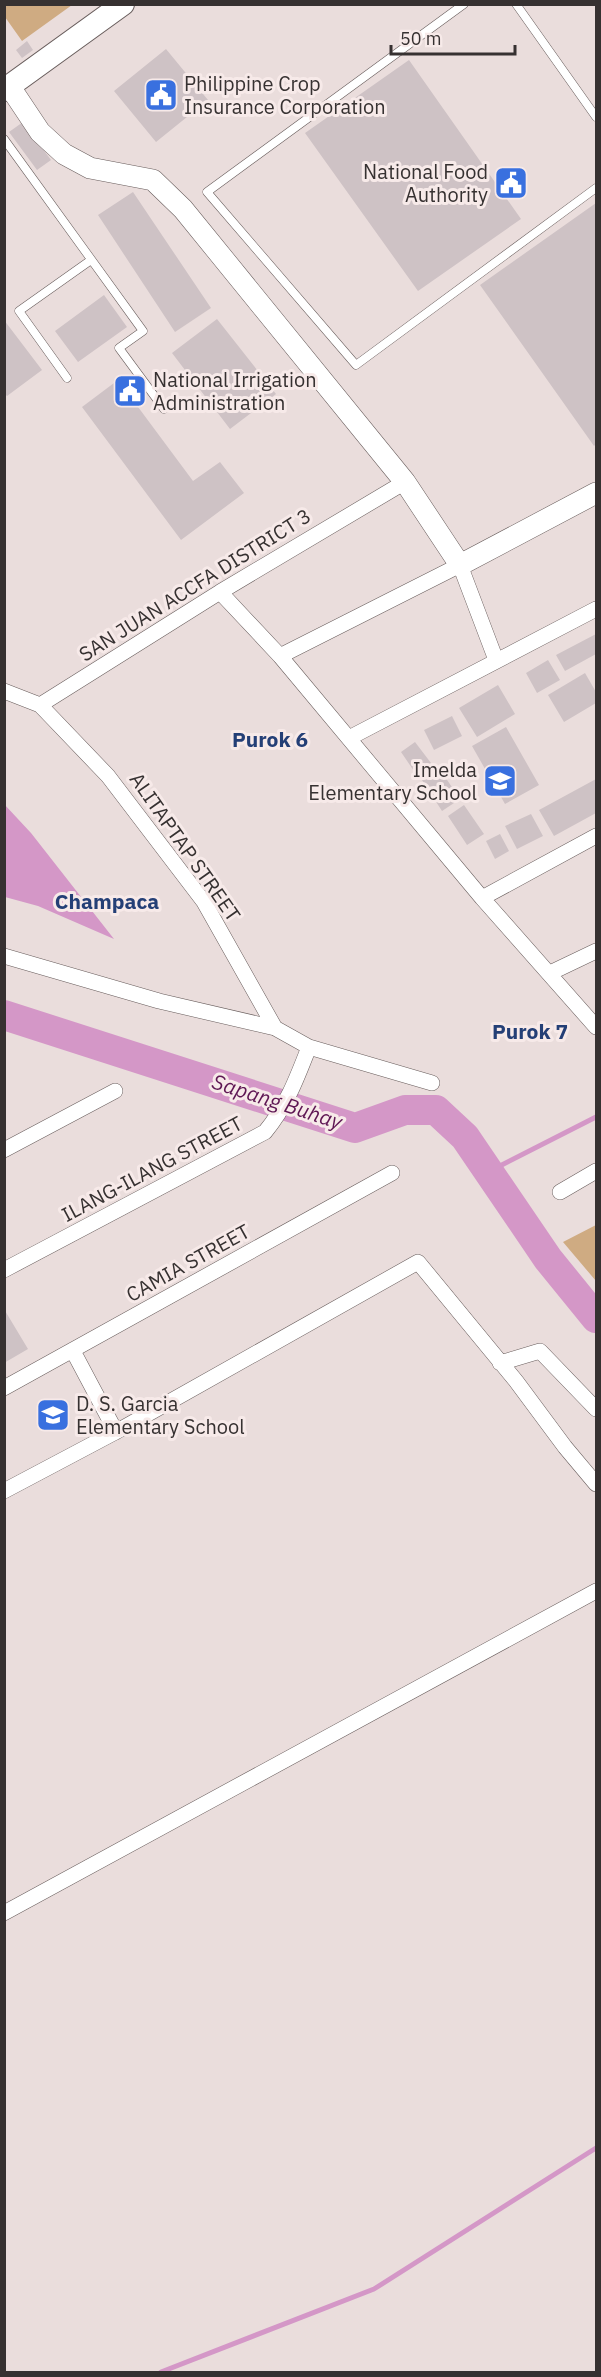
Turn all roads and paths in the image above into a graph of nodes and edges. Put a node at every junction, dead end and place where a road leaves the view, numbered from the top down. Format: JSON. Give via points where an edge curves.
{"nodes":[{"id":1,"x":123,"y":4,"type":"edge"},
{"id":2,"x":464,"y":4,"type":"edge"},
{"id":3,"x":516,"y":4,"type":"edge"},
{"id":4,"x":7,"y":89,"type":"edge"},
{"id":5,"x":597,"y":117,"type":"edge"},
{"id":6,"x":4,"y":139,"type":"edge"},
{"id":7,"x":597,"y":188,"type":"edge"},
{"id":8,"x":91,"y":260,"type":"junction"},
{"id":9,"x":67,"y":378,"type":"dead end"},
{"id":10,"x":164,"y":409,"type":"dead end"},
{"id":11,"x":405,"y":482,"type":"junction"},
{"id":12,"x":597,"y":493,"type":"edge"},
{"id":13,"x":460,"y":565,"type":"junction"},
{"id":14,"x":220,"y":592,"type":"junction"},
{"id":15,"x":597,"y":609,"type":"edge"},
{"id":16,"x":280,"y":656,"type":"junction"},
{"id":17,"x":496,"y":660,"type":"junction"},
{"id":18,"x":4,"y":691,"type":"edge"},
{"id":19,"x":40,"y":705,"type":"junction"},
{"id":20,"x":350,"y":738,"type":"junction"},
{"id":21,"x":597,"y":836,"type":"edge"},
{"id":22,"x":482,"y":898,"type":"junction"},
{"id":23,"x":597,"y":951,"type":"edge"},
{"id":24,"x":4,"y":956,"type":"edge"},
{"id":25,"x":550,"y":974,"type":"junction"},
{"id":26,"x":597,"y":1027,"type":"edge"},
{"id":27,"x":275,"y":1028,"type":"junction"},
{"id":28,"x":309,"y":1047,"type":"junction"},
{"id":29,"x":432,"y":1083,"type":"dead end"},
{"id":30,"x":115,"y":1091,"type":"dead end"},
{"id":31,"x":4,"y":1150,"type":"edge"},
{"id":32,"x":597,"y":1171,"type":"edge"},
{"id":33,"x":392,"y":1173,"type":"dead end"},
{"id":34,"x":560,"y":1192,"type":"dead end"},
{"id":35,"x":4,"y":1270,"type":"edge"},
{"id":36,"x":73,"y":1351,"type":"junction"},
{"id":37,"x":500,"y":1363,"type":"junction"},
{"id":38,"x":4,"y":1388,"type":"edge"},
{"id":39,"x":597,"y":1409,"type":"edge"},
{"id":40,"x":116,"y":1432,"type":"junction"},
{"id":41,"x":597,"y":1485,"type":"edge"},
{"id":42,"x":4,"y":1491,"type":"edge"},
{"id":43,"x":597,"y":1591,"type":"edge"},
{"id":44,"x":4,"y":1913,"type":"edge"}],
"edges":[{"from":1,"to":4,"type":"main road"},
{"from":2,"to":7,"type":"lane","via":[[207,192],[356,365]]},
{"from":3,"to":5,"type":"lane"},
{"from":4,"to":11,"type":"street","via":[[40,132],[64,154],[90,168],[153,180],[183,209]]},
{"from":6,"to":8,"type":"lane"},
{"from":8,"to":9,"type":"lane","via":[[19,311]]},
{"from":8,"to":10,"type":"lane","via":[[143,331],[119,348]]},
{"from":11,"to":13,"type":"street"},
{"from":11,"to":14,"type":"street","name":"SAN JUAN ACCFA DISTRICT 3"},
{"from":12,"to":13,"type":"street"},
{"from":13,"to":16,"type":"street"},
{"from":13,"to":17,"type":"street"},
{"from":14,"to":16,"type":"street"},
{"from":14,"to":19,"type":"street","name":"SAN JUAN ACCFA DISTRICT 3"},
{"from":15,"to":17,"type":"street"},
{"from":16,"to":20,"type":"street"},
{"from":17,"to":20,"type":"street"},
{"from":18,"to":19,"type":"street"},
{"from":19,"to":27,"type":"street","name":"ALITAPTAP STREET","via":[[108,776],[204,902]]},
{"from":20,"to":22,"type":"street"},
{"from":21,"to":22,"type":"street"},
{"from":22,"to":25,"type":"street"},
{"from":23,"to":25,"type":"street"},
{"from":24,"to":27,"type":"street","via":[[159,1001]]},
{"from":25,"to":26,"type":"street"},
{"from":27,"to":28,"type":"street"},
{"from":28,"to":29,"type":"street"},
{"from":28,"to":35,"type":"street","name":"ILANG-ILANG STREET","via":[[295,1083],[265,1132]]},
{"from":30,"to":31,"type":"street"},
{"from":32,"to":34,"type":"street"},
{"from":33,"to":36,"type":"street","name":"CAMIA STREET"},
{"from":36,"to":38,"type":"street","name":"CAMIA STREET"},
{"from":36,"to":40,"type":"street"},
{"from":37,"to":39,"type":"street","via":[[540,1351]]},
{"from":37,"to":40,"type":"street","via":[[418,1262]]},
{"from":37,"to":41,"type":"street"},
{"from":40,"to":42,"type":"street"},
{"from":43,"to":44,"type":"street"}]}
